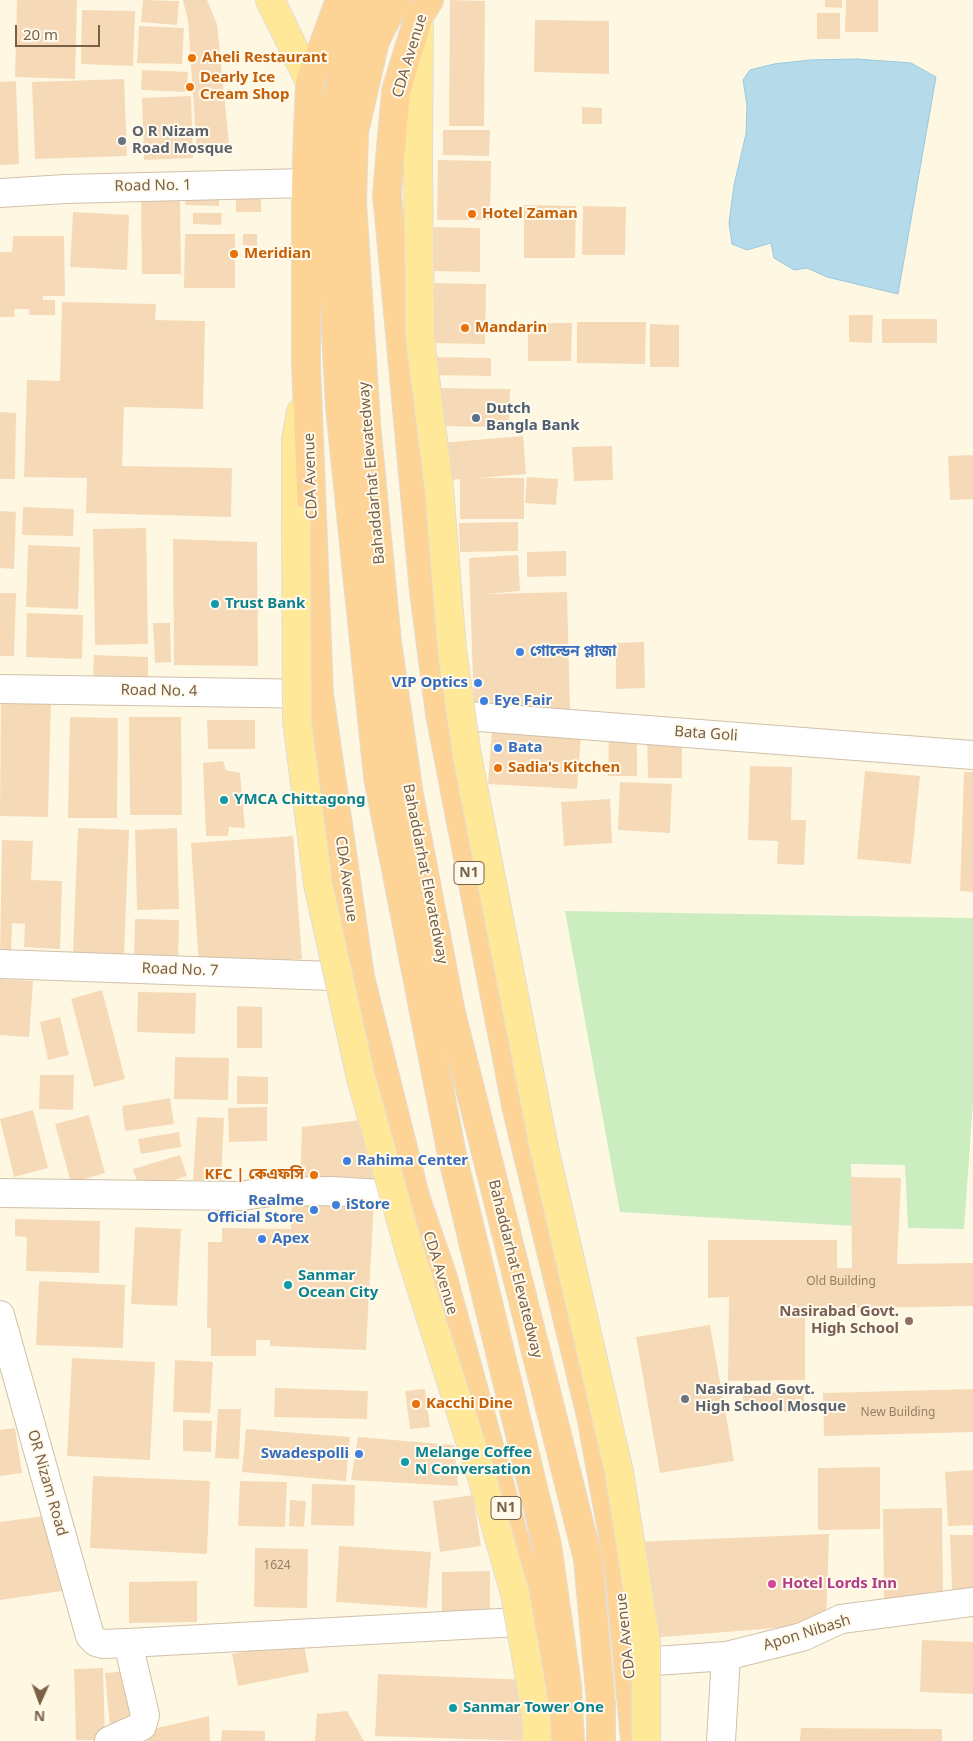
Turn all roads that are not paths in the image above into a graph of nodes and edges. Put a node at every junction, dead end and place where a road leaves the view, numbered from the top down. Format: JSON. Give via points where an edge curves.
{"nodes":[{"id":1,"x":270,"y":0,"type":"edge"},
{"id":2,"x":342,"y":0,"type":"edge"},
{"id":3,"x":372,"y":0,"type":"edge"},
{"id":4,"x":396,"y":0,"type":"edge"},
{"id":5,"x":424,"y":8,"type":"edge"},
{"id":6,"x":310,"y":82,"type":"junction"},
{"id":7,"x":306,"y":182,"type":"junction"},
{"id":8,"x":0,"y":194,"type":"edge"},
{"id":9,"x":307,"y":377,"type":"junction"},
{"id":10,"x":0,"y":689,"type":"edge"},
{"id":11,"x":319,"y":694,"type":"junction"},
{"id":12,"x":440,"y":714,"type":"junction"},
{"id":13,"x":973,"y":755,"type":"edge"},
{"id":14,"x":0,"y":964,"type":"edge"},
{"id":15,"x":360,"y":976,"type":"junction"},
{"id":16,"x":0,"y":1192,"type":"edge"},
{"id":17,"x":415,"y":1196,"type":"junction"},
{"id":18,"x":0,"y":1316,"type":"edge"},
{"id":19,"x":973,"y":1602,"type":"edge"},
{"id":20,"x":537,"y":1621,"type":"junction"},
{"id":21,"x":116,"y":1644,"type":"junction"},
{"id":22,"x":726,"y":1656,"type":"junction"},
{"id":23,"x":628,"y":1663,"type":"junction"},
{"id":24,"x":109,"y":1741,"type":"edge"},
{"id":25,"x":536,"y":1741,"type":"edge"},
{"id":26,"x":552,"y":1741,"type":"edge"},
{"id":27,"x":570,"y":1741,"type":"edge"},
{"id":28,"x":601,"y":1741,"type":"edge"},
{"id":29,"x":635,"y":1741,"type":"edge"},
{"id":30,"x":646,"y":1741,"type":"edge"},
{"id":31,"x":722,"y":1741,"type":"edge"}],
"edges":[{"from":1,"to":6,"type":"main road"},
{"from":2,"to":6,"type":"highway","name":"CDA Avenue","number":"N1"},
{"from":3,"to":27,"type":"highway","name":"Bahaddarhat Elevatedway","via":[[350,37],[331,128],[329,198],[340,408],[378,777],[452,1155],[547,1545]]},
{"from":4,"to":28,"type":"highway","name":"Bahaddarhat Elevatedway","via":[[375,41],[354,132],[352,202],[366,423],[387,642],[409,795],[451,1014],[588,1559],[601,1703]]},
{"from":5,"to":12,"type":"highway","name":"CDA Avenue","number":"N1","via":[[396,91],[387,194],[424,592]]},
{"from":5,"to":30,"type":"main road","bridge":true,"via":[[418,156],[420,338],[439,488],[452,650],[467,756],[544,1148],[619,1472],[646,1642]]},
{"from":6,"to":7,"type":"highway","name":"CDA Avenue","number":"N1"},
{"from":7,"to":8,"type":"street","name":"Road No. 1"},
{"from":7,"to":9,"type":"highway","name":"CDA Avenue","number":"N1"},
{"from":9,"to":11,"type":"highway","name":"CDA Avenue","number":"N1"},
{"from":9,"to":25,"type":"main road","bridge":true,"via":[[296,439],[297,721],[318,884],[364,1087],[412,1259],[483,1481],[515,1594],[536,1713]]},
{"from":10,"to":11,"type":"street","name":"Road No. 4"},
{"from":11,"to":15,"type":"highway","name":"CDA Avenue","number":"N1"},
{"from":12,"to":13,"type":"street","name":"Bata Goli"},
{"from":12,"to":23,"type":"highway","name":"CDA Avenue","number":"N1","via":[[517,1110],[591,1416],[619,1568]]},
{"from":14,"to":15,"type":"street","name":"Road No. 7"},
{"from":15,"to":17,"type":"highway","name":"CDA Avenue","number":"N1"},
{"from":16,"to":17,"type":"street","via":[[240,1196],[332,1191]]},
{"from":17,"to":20,"type":"highway","name":"CDA Avenue","number":"N1","via":[[443,1278]]},
{"from":18,"to":21,"type":"street","name":"OR Nizam Road","via":[[90,1636],[96,1642]]},
{"from":19,"to":22,"type":"street","name":"Apon Nibash","via":[[841,1619],[802,1637]]},
{"from":20,"to":21,"type":"street"},
{"from":20,"to":26,"type":"highway","name":"CDA Avenue","number":"N1"},
{"from":21,"to":24,"type":"street","via":[[145,1715],[142,1726]]},
{"from":22,"to":23,"type":"street","name":"Apon Nibash"},
{"from":22,"to":31,"type":"street"},
{"from":23,"to":29,"type":"highway","name":"CDA Avenue","number":"N1"}]}
